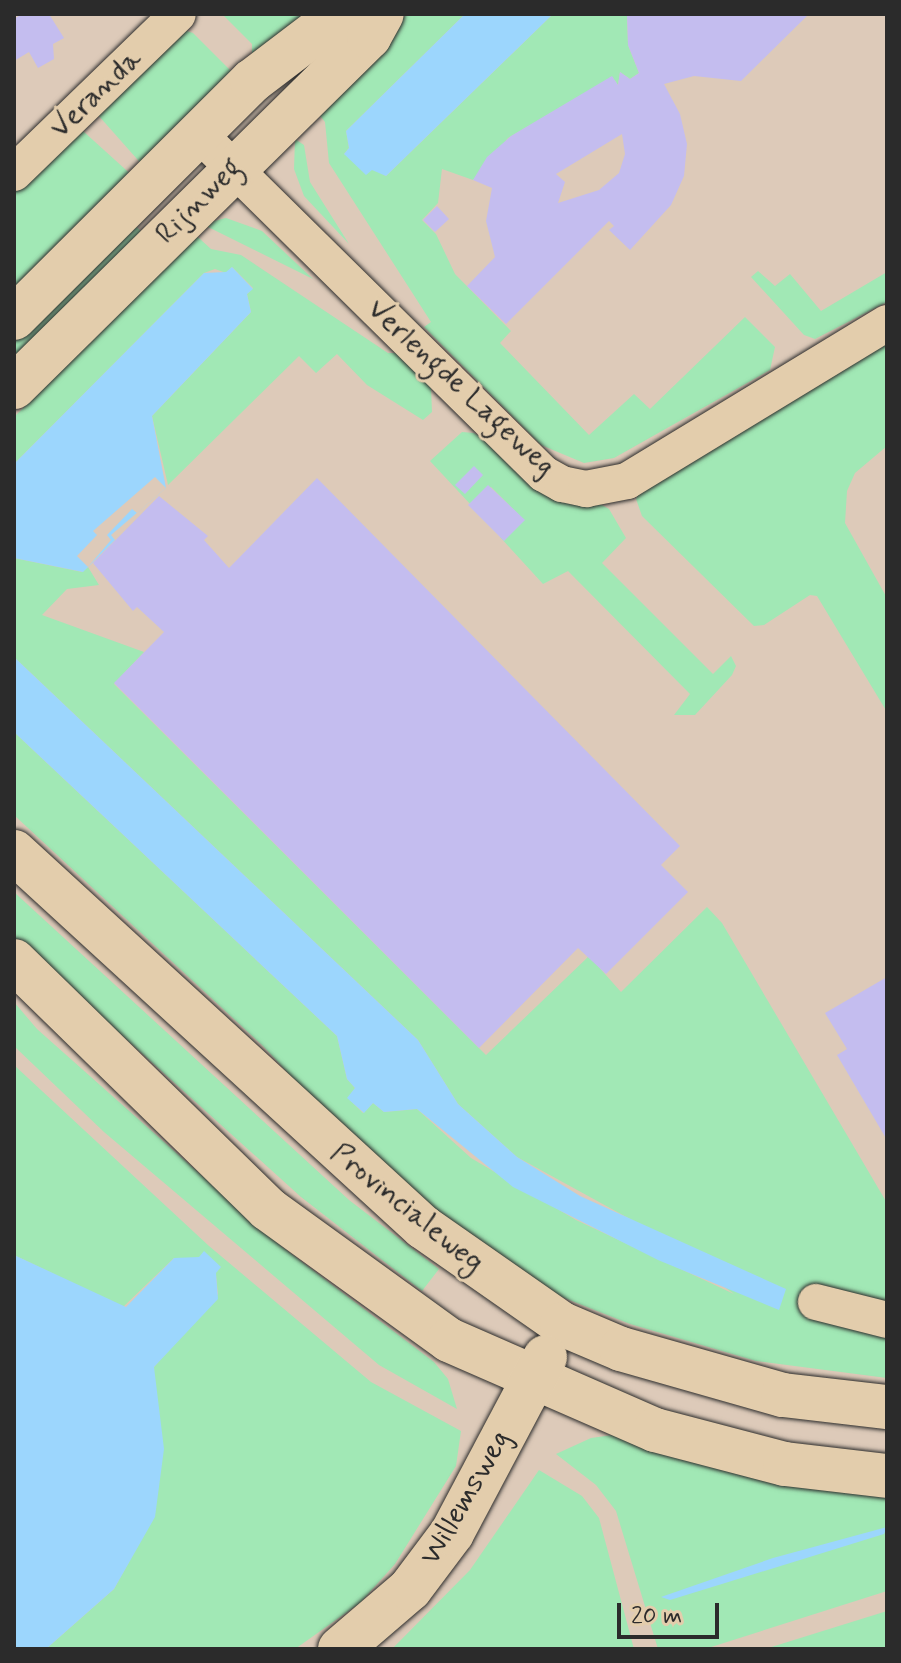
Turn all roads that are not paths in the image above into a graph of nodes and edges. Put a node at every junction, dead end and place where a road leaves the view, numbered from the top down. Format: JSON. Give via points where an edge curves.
{"nodes":[{"id":1,"x":178,"y":14,"type":"edge"},
{"id":2,"x":340,"y":14,"type":"edge"},
{"id":3,"x":382,"y":14,"type":"edge"},
{"id":4,"x":199,"y":134,"type":"junction"},
{"id":5,"x":233,"y":167,"type":"junction"},
{"id":6,"x":14,"y":173,"type":"edge"},
{"id":7,"x":14,"y":318,"type":"edge"},
{"id":8,"x":887,"y":323,"type":"edge"},
{"id":9,"x":14,"y":387,"type":"edge"},
{"id":10,"x":14,"y":852,"type":"edge"},
{"id":11,"x":14,"y":961,"type":"edge"},
{"id":12,"x":816,"y":1302,"type":"dead end"},
{"id":13,"x":887,"y":1320,"type":"edge"},
{"id":14,"x":562,"y":1324,"type":"junction"},
{"id":15,"x":533,"y":1381,"type":"junction"},
{"id":16,"x":887,"y":1407,"type":"edge"},
{"id":17,"x":887,"y":1476,"type":"edge"},
{"id":18,"x":340,"y":1649,"type":"edge"}],
"edges":[{"from":1,"to":6,"type":"street","name":"Veranda"},
{"from":2,"to":4,"type":"main road","name":"Rijnweg","via":[[252,81]]},
{"from":3,"to":5,"type":"main road","name":"Rijnweg","via":[[369,37]]},
{"from":4,"to":5,"type":"street","name":"Verlengde Lageweg"},
{"from":4,"to":7,"type":"main road","name":"Rijnweg"},
{"from":5,"to":8,"type":"street","name":"Verlengde Lageweg","via":[[544,474],[562,484],[586,489],[627,481]]},
{"from":5,"to":9,"type":"main road","name":"Rijnweg"},
{"from":10,"to":14,"type":"main road","name":"Provincialeweg","via":[[412,1217]]},
{"from":11,"to":15,"type":"main road","via":[[268,1209],[449,1340]]},
{"from":12,"to":13,"type":"street"},
{"from":14,"to":15,"type":"main road","name":"Willemsweg"},
{"from":14,"to":16,"type":"main road","name":"Provincialeweg","via":[[621,1349],[783,1395]]},
{"from":15,"to":17,"type":"main road","via":[[718,1449],[785,1464]]},
{"from":15,"to":18,"type":"main road","name":"Willemsweg","via":[[452,1533],[410,1589]]}]}
